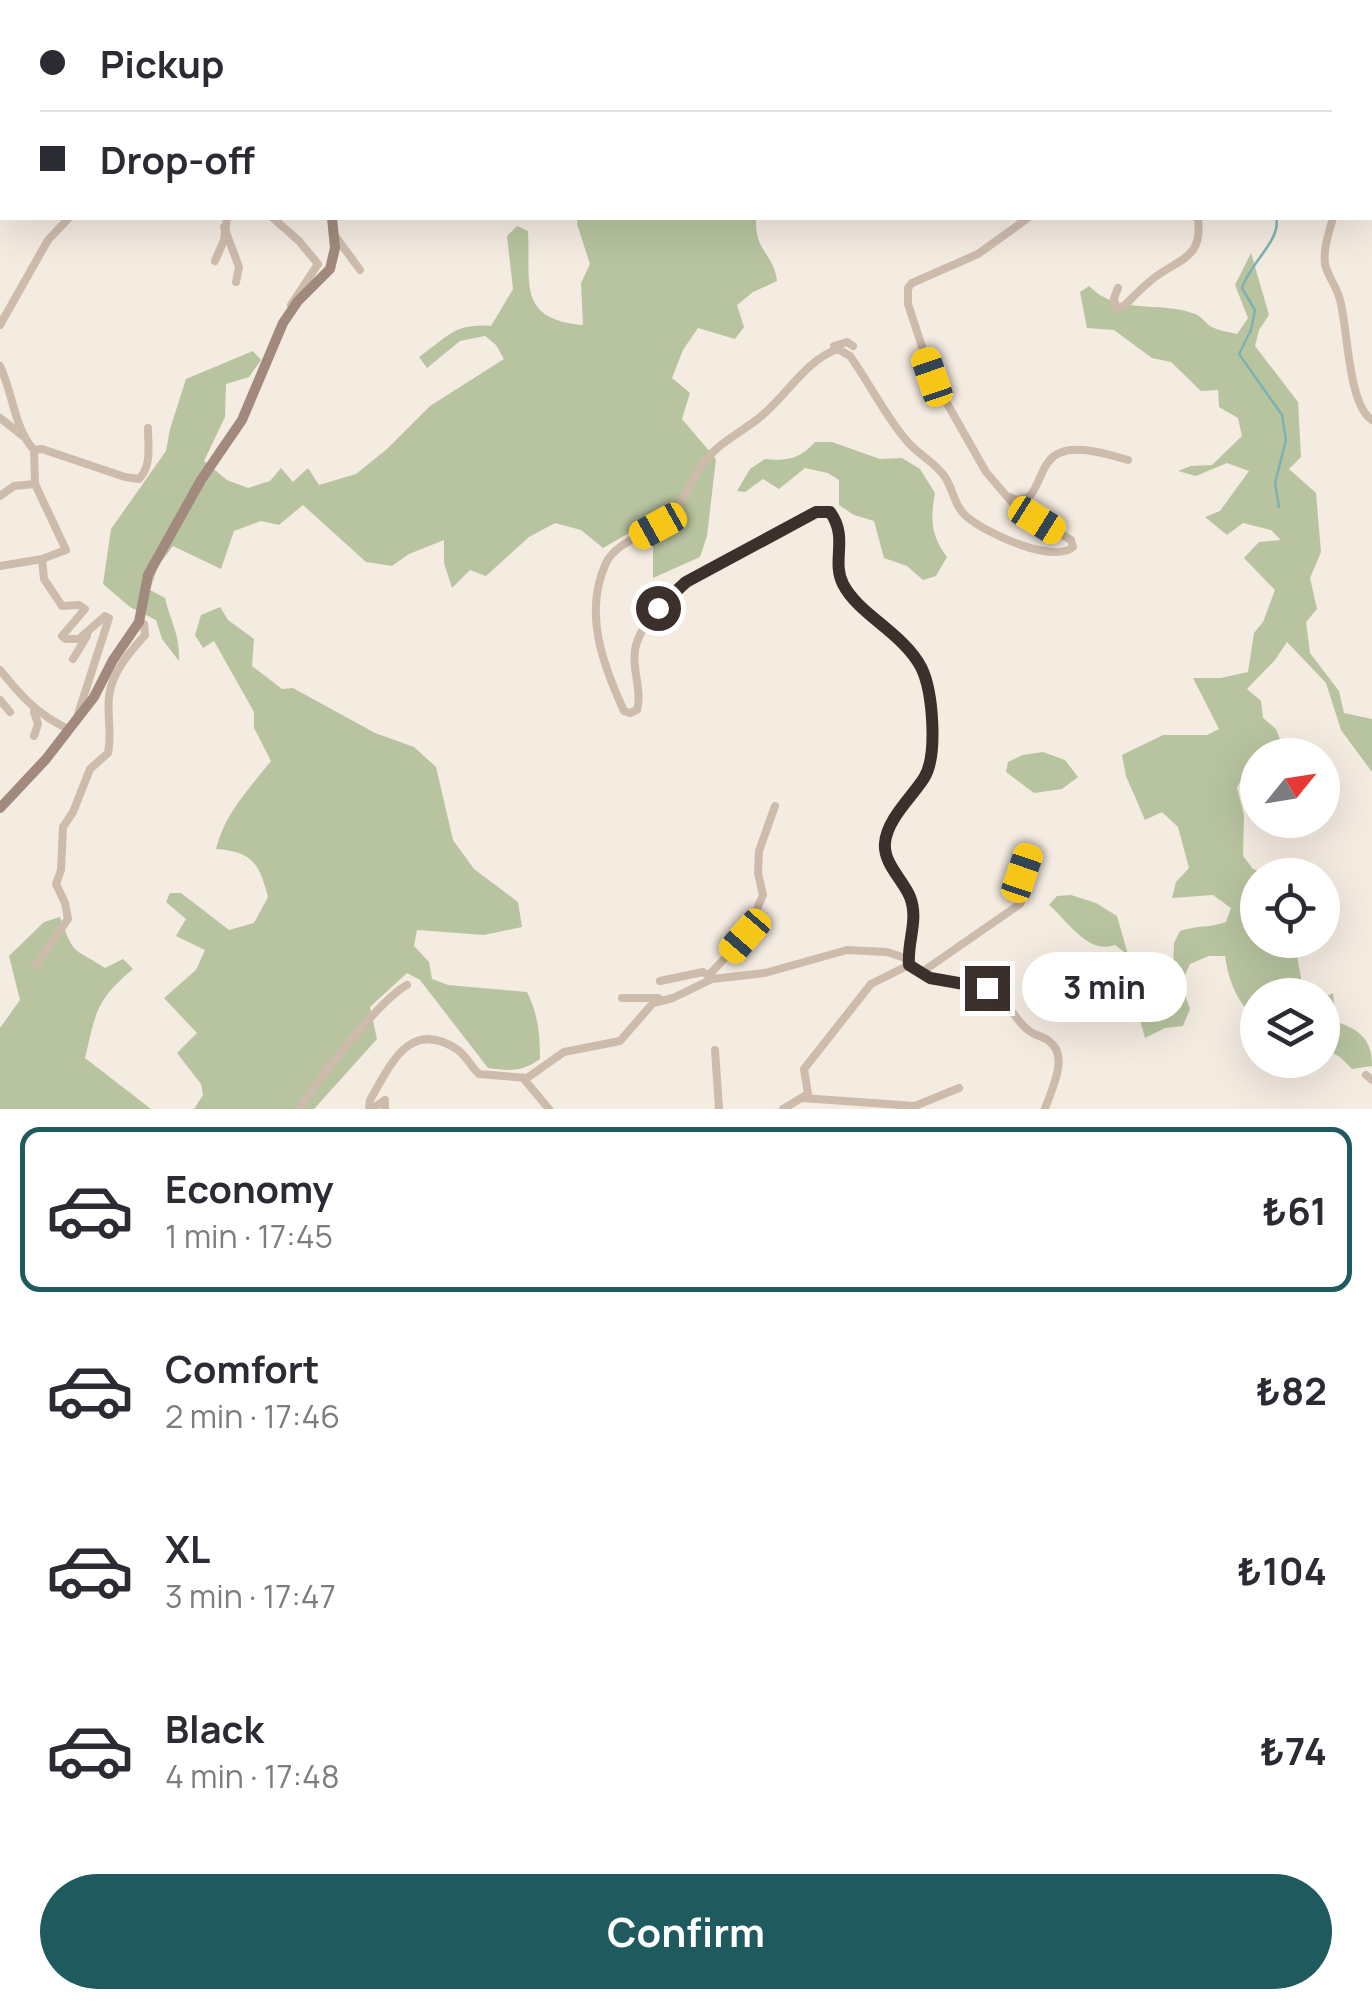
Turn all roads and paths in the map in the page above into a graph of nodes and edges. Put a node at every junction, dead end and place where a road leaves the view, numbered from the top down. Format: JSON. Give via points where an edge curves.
{"nodes":[{"id":1,"x":66,"y":220,"type":"edge"},
{"id":2,"x":275,"y":220,"type":"edge"},
{"id":3,"x":1025,"y":220,"type":"edge"},
{"id":4,"x":1198,"y":220,"type":"edge"},
{"id":5,"x":1332,"y":220,"type":"edge"},
{"id":6,"x":226,"y":222,"type":"edge"},
{"id":7,"x":332,"y":223,"type":"edge"},
{"id":8,"x":215,"y":261,"type":"dead end"},
{"id":9,"x":360,"y":270,"type":"dead end"},
{"id":10,"x":236,"y":282,"type":"dead end"},
{"id":11,"x":1118,"y":288,"type":"dead end"},
{"id":12,"x":283,"y":322,"type":"junction"},
{"id":13,"x":0,"y":325,"type":"edge"},
{"id":14,"x":853,"y":346,"type":"dead end"},
{"id":15,"x":822,"y":354,"type":"junction"},
{"id":16,"x":0,"y":366,"type":"edge"},
{"id":17,"x":0,"y":418,"type":"edge"},
{"id":18,"x":1372,"y":420,"type":"edge"},
{"id":19,"x":148,"y":428,"type":"dead end"},
{"id":20,"x":22,"y":436,"type":"junction"},
{"id":21,"x":34,"y":450,"type":"junction"},
{"id":22,"x":1128,"y":460,"type":"dead end"},
{"id":23,"x":35,"y":484,"type":"junction"},
{"id":24,"x":0,"y":496,"type":"edge"},
{"id":25,"x":1006,"y":496,"type":"junction"},
{"id":26,"x":42,"y":559,"type":"junction"},
{"id":27,"x":0,"y":566,"type":"edge"},
{"id":28,"x":139,"y":622,"type":"junction"},
{"id":29,"x":90,"y":632,"type":"junction"},
{"id":30,"x":73,"y":658,"type":"dead end"},
{"id":31,"x":0,"y":670,"type":"edge"},
{"id":32,"x":0,"y":700,"type":"edge"},
{"id":33,"x":32,"y":708,"type":"junction"},
{"id":34,"x":10,"y":712,"type":"dead end"},
{"id":35,"x":76,"y":718,"type":"junction"},
{"id":36,"x":68,"y":729,"type":"junction"},
{"id":37,"x":34,"y":736,"type":"dead end"},
{"id":38,"x":775,"y":806,"type":"dead end"},
{"id":39,"x":0,"y":808,"type":"edge"},
{"id":40,"x":1029,"y":852,"type":"dead end"},
{"id":41,"x":909,"y":962,"type":"junction"},
{"id":42,"x":36,"y":964,"type":"dead end"},
{"id":43,"x":922,"y":972,"type":"junction"},
{"id":44,"x":710,"y":977,"type":"junction"},
{"id":45,"x":660,"y":981,"type":"dead end"},
{"id":46,"x":408,"y":984,"type":"dead end"},
{"id":47,"x":622,"y":998,"type":"dead end"},
{"id":48,"x":667,"y":1000,"type":"junction"},
{"id":49,"x":715,"y":1050,"type":"dead end"},
{"id":50,"x":522,"y":1078,"type":"junction"},
{"id":51,"x":960,"y":1088,"type":"dead end"},
{"id":52,"x":802,"y":1098,"type":"junction"},
{"id":53,"x":300,"y":1109,"type":"edge"},
{"id":54,"x":370,"y":1109,"type":"edge"},
{"id":55,"x":385,"y":1109,"type":"edge"},
{"id":56,"x":549,"y":1109,"type":"edge"},
{"id":57,"x":720,"y":1109,"type":"edge"},
{"id":58,"x":783,"y":1109,"type":"edge"},
{"id":59,"x":1045,"y":1109,"type":"edge"}],
"edges":[{"from":1,"to":13,"type":"street"},
{"from":2,"to":12,"type":"street","via":[[318,264]]},
{"from":3,"to":25,"type":"street","via":[[978,254],[908,288],[932,377]]},
{"from":4,"to":11,"type":"street","via":[[1196,248],[1177,266],[1116,308]]},
{"from":5,"to":18,"type":"street","via":[[1326,269],[1342,307],[1354,383]]},
{"from":6,"to":8,"type":"street"},
{"from":6,"to":10,"type":"street","via":[[239,267]]},
{"from":7,"to":9,"type":"street"},
{"from":7,"to":12,"type":"main road","via":[[335,260]]},
{"from":12,"to":28,"type":"main road","via":[[242,420],[148,575]]},
{"from":14,"to":15,"type":"street","via":[[847,342]]},
{"from":15,"to":25,"type":"street","via":[[838,348],[850,356],[898,431],[945,476],[968,519],[1049,553],[1073,547]]},
{"from":15,"to":41,"type":"street","via":[[760,418],[702,464],[675,510],[607,559],[596,630],[601,660],[624,710],[637,710],[636,643],[658,608],[686,582],[816,512],[830,512],[841,535],[842,582],[922,669],[930,708],[927,774],[885,843],[914,912]]},
{"from":16,"to":20,"type":"street"},
{"from":17,"to":20,"type":"street"},
{"from":19,"to":21,"type":"street","via":[[148,461],[139,478]]},
{"from":20,"to":21,"type":"street"},
{"from":21,"to":23,"type":"street"},
{"from":22,"to":25,"type":"street","via":[[1082,450],[1057,454],[1029,496]]},
{"from":23,"to":24,"type":"street"},
{"from":23,"to":26,"type":"street","via":[[66,550]]},
{"from":26,"to":27,"type":"street"},
{"from":26,"to":29,"type":"street","via":[[44,579],[62,606],[85,609],[62,636],[72,640]]},
{"from":28,"to":35,"type":"main road"},
{"from":28,"to":42,"type":"street","via":[[145,635],[108,694],[108,753],[90,769],[61,832],[56,884],[68,919]]},
{"from":29,"to":30,"type":"street"},
{"from":29,"to":35,"type":"street","via":[[109,618]]},
{"from":31,"to":33,"type":"street"},
{"from":32,"to":34,"type":"street"},
{"from":33,"to":36,"type":"street"},
{"from":33,"to":37,"type":"street"},
{"from":35,"to":36,"type":"main road"},
{"from":36,"to":39,"type":"main road"},
{"from":38,"to":44,"type":"street","via":[[759,850],[763,895],[745,936]]},
{"from":40,"to":43,"type":"street","via":[[1020,904]]},
{"from":41,"to":43,"type":"street"},
{"from":41,"to":44,"type":"street","via":[[887,952],[847,950],[765,973]]},
{"from":41,"to":52,"type":"street","via":[[871,984],[849,1008],[804,1069],[808,1094]]},
{"from":43,"to":59,"type":"street","via":[[998,992],[1024,1028],[1057,1049],[1059,1067]]},
{"from":44,"to":45,"type":"street","via":[[704,972]]},
{"from":44,"to":48,"type":"street"},
{"from":46,"to":53,"type":"street"},
{"from":47,"to":48,"type":"street"},
{"from":48,"to":50,"type":"street","via":[[653,1004],[620,1041],[564,1052]]},
{"from":49,"to":57,"type":"street"},
{"from":50,"to":54,"type":"street","via":[[480,1074],[449,1045],[412,1042],[399,1050]]},
{"from":50,"to":56,"type":"street"},
{"from":51,"to":52,"type":"street","via":[[915,1106]]},
{"from":52,"to":58,"type":"street"},
{"from":54,"to":55,"type":"street","via":[[384,1100]]}]}
